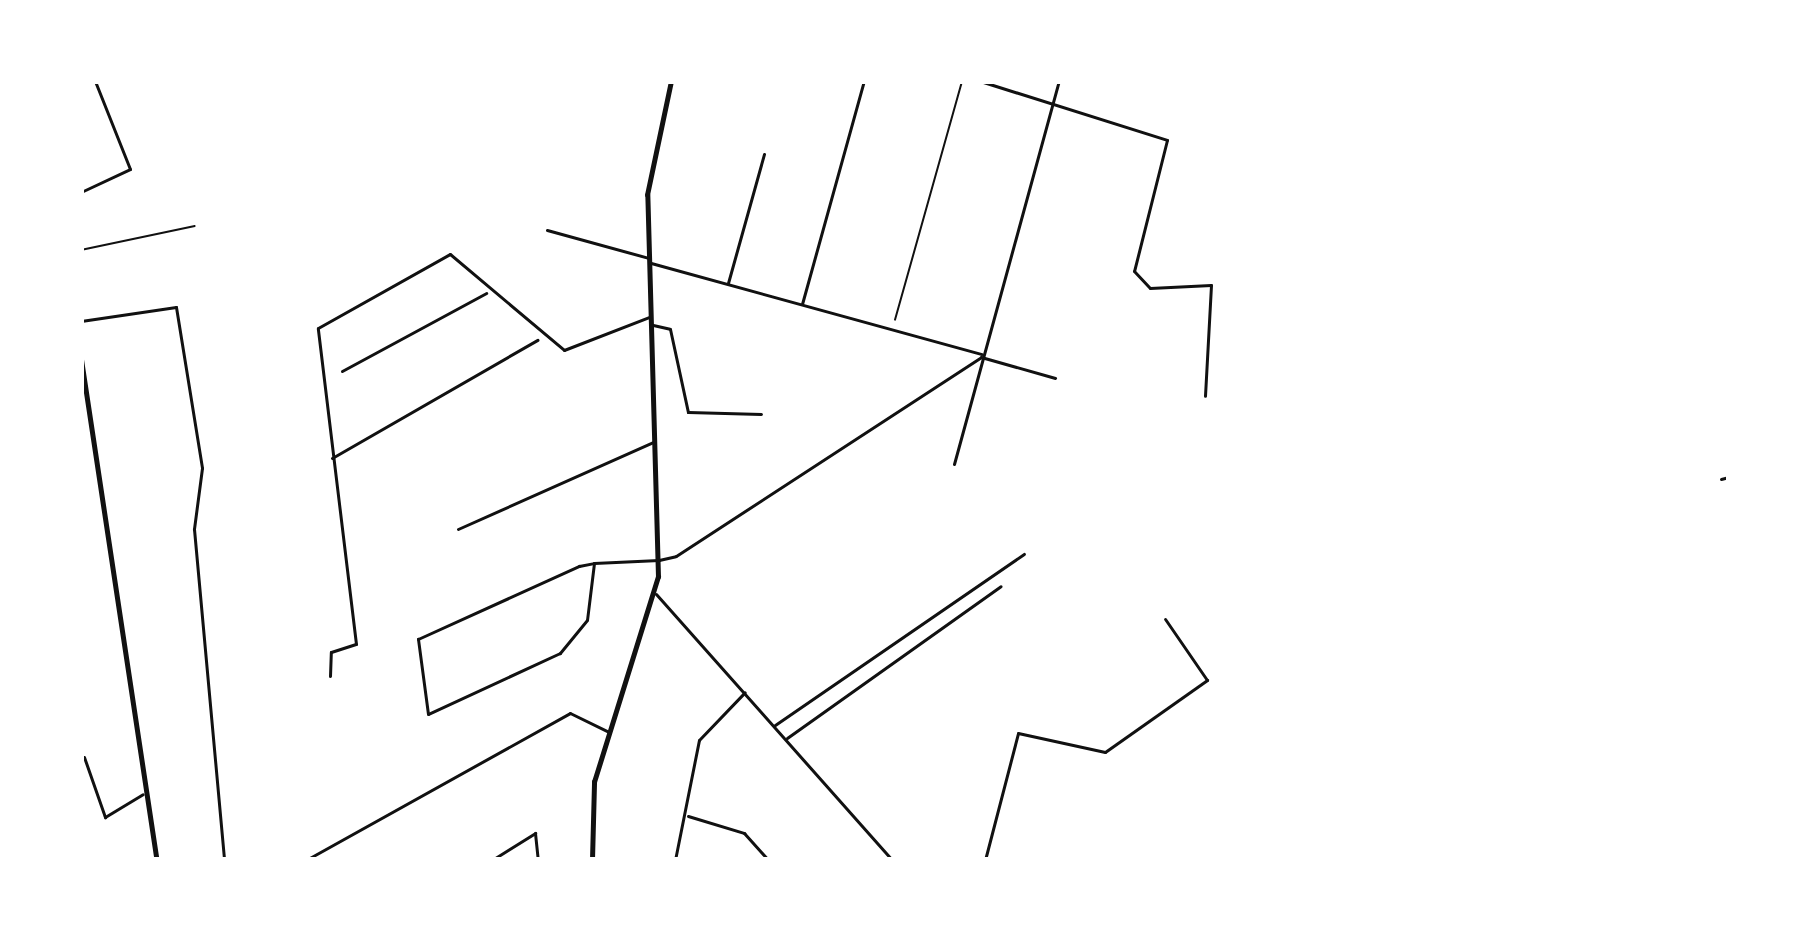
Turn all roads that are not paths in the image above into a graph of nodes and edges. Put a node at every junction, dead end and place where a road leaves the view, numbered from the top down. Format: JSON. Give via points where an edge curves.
{"nodes":[{"id":1,"x":95,"y":81,"type":"edge"},
{"id":2,"x":670,"y":81,"type":"edge"},
{"id":3,"x":864,"y":81,"type":"edge"},
{"id":4,"x":980,"y":81,"type":"edge"},
{"id":5,"x":1059,"y":81,"type":"edge"},
{"id":6,"x":1052,"y":103,"type":"junction"},
{"id":7,"x":764,"y":154,"type":"dead end"},
{"id":8,"x":81,"y":192,"type":"edge"},
{"id":9,"x":548,"y":230,"type":"dead end"},
{"id":10,"x":649,"y":261,"type":"junction"},
{"id":11,"x":727,"y":285,"type":"junction"},
{"id":12,"x":488,"y":292,"type":"junction"},
{"id":13,"x":802,"y":304,"type":"junction"},
{"id":14,"x":81,"y":321,"type":"edge"},
{"id":15,"x":651,"y":321,"type":"junction"},
{"id":16,"x":539,"y":340,"type":"junction"},
{"id":17,"x":81,"y":356,"type":"edge"},
{"id":18,"x":982,"y":356,"type":"junction"},
{"id":19,"x":342,"y":371,"type":"dead end"},
{"id":20,"x":1055,"y":378,"type":"dead end"},
{"id":21,"x":1205,"y":396,"type":"dead end"},
{"id":22,"x":761,"y":414,"type":"dead end"},
{"id":23,"x":656,"y":442,"type":"junction"},
{"id":24,"x":332,"y":458,"type":"junction"},
{"id":25,"x":954,"y":464,"type":"dead end"},
{"id":26,"x":1729,"y":477,"type":"edge"},
{"id":27,"x":1721,"y":479,"type":"dead end"},
{"id":28,"x":458,"y":529,"type":"dead end"},
{"id":29,"x":1024,"y":554,"type":"dead end"},
{"id":30,"x":658,"y":560,"type":"junction"},
{"id":31,"x":594,"y":563,"type":"junction"},
{"id":32,"x":1001,"y":586,"type":"dead end"},
{"id":33,"x":656,"y":594,"type":"junction"},
{"id":34,"x":1165,"y":619,"type":"dead end"},
{"id":35,"x":330,"y":676,"type":"dead end"},
{"id":36,"x":747,"y":691,"type":"junction"},
{"id":37,"x":774,"y":726,"type":"junction"},
{"id":38,"x":609,"y":732,"type":"junction"},
{"id":39,"x":785,"y":739,"type":"junction"},
{"id":40,"x":84,"y":757,"type":"dead end"},
{"id":41,"x":147,"y":793,"type":"junction"},
{"id":42,"x":686,"y":816,"type":"junction"},
{"id":43,"x":157,"y":860,"type":"edge"},
{"id":44,"x":224,"y":860,"type":"edge"},
{"id":45,"x":306,"y":860,"type":"edge"},
{"id":46,"x":492,"y":860,"type":"edge"},
{"id":47,"x":538,"y":860,"type":"edge"},
{"id":48,"x":592,"y":860,"type":"edge"},
{"id":49,"x":675,"y":860,"type":"edge"},
{"id":50,"x":768,"y":860,"type":"edge"},
{"id":51,"x":892,"y":860,"type":"edge"},
{"id":52,"x":985,"y":860,"type":"edge"}],
"edges":[{"from":1,"to":8,"type":"street","via":[[130,169]]},
{"from":2,"to":10,"type":"main road","via":[[648,176]]},
{"from":3,"to":13,"type":"street"},
{"from":4,"to":6,"type":"street"},
{"from":5,"to":6,"type":"street"},
{"from":6,"to":18,"type":"street"},
{"from":6,"to":21,"type":"street","via":[[1167,140],[1134,271],[1150,288],[1211,285]]},
{"from":7,"to":11,"type":"street"},
{"from":9,"to":10,"type":"street"},
{"from":10,"to":11,"type":"street"},
{"from":10,"to":15,"type":"main road"},
{"from":11,"to":13,"type":"street"},
{"from":12,"to":16,"type":"street"},
{"from":12,"to":19,"type":"street"},
{"from":12,"to":24,"type":"street","via":[[450,254],[318,328]]},
{"from":13,"to":18,"type":"street"},
{"from":14,"to":44,"type":"street","via":[[176,307],[202,468],[194,529]]},
{"from":15,"to":16,"type":"street","via":[[589,348]]},
{"from":15,"to":22,"type":"street","via":[[670,329],[688,412]]},
{"from":15,"to":23,"type":"main road"},
{"from":16,"to":24,"type":"street"},
{"from":17,"to":41,"type":"main road"},
{"from":18,"to":20,"type":"street"},
{"from":18,"to":25,"type":"street"},
{"from":18,"to":30,"type":"street"},
{"from":23,"to":28,"type":"street"},
{"from":23,"to":30,"type":"main road"},
{"from":24,"to":35,"type":"street","via":[[356,644],[332,652]]},
{"from":26,"to":27,"type":"street"},
{"from":29,"to":37,"type":"street"},
{"from":30,"to":31,"type":"street"},
{"from":30,"to":33,"type":"main road"},
{"from":31,"to":31,"type":"street","via":[[587,620],[560,653],[428,714],[418,639]]},
{"from":32,"to":39,"type":"street"},
{"from":33,"to":36,"type":"street"},
{"from":33,"to":38,"type":"main road"},
{"from":34,"to":52,"type":"street","via":[[1207,680],[1105,752],[1018,733]]},
{"from":36,"to":37,"type":"street"},
{"from":36,"to":42,"type":"street","via":[[699,740]]},
{"from":37,"to":39,"type":"street"},
{"from":38,"to":45,"type":"street","via":[[570,713]]},
{"from":38,"to":48,"type":"main road","via":[[592,796]]},
{"from":39,"to":51,"type":"street"},
{"from":40,"to":41,"type":"street","via":[[105,817]]},
{"from":41,"to":43,"type":"main road"},
{"from":42,"to":49,"type":"street"},
{"from":42,"to":50,"type":"street","via":[[744,833]]},
{"from":46,"to":47,"type":"street","via":[[535,833]]}]}
